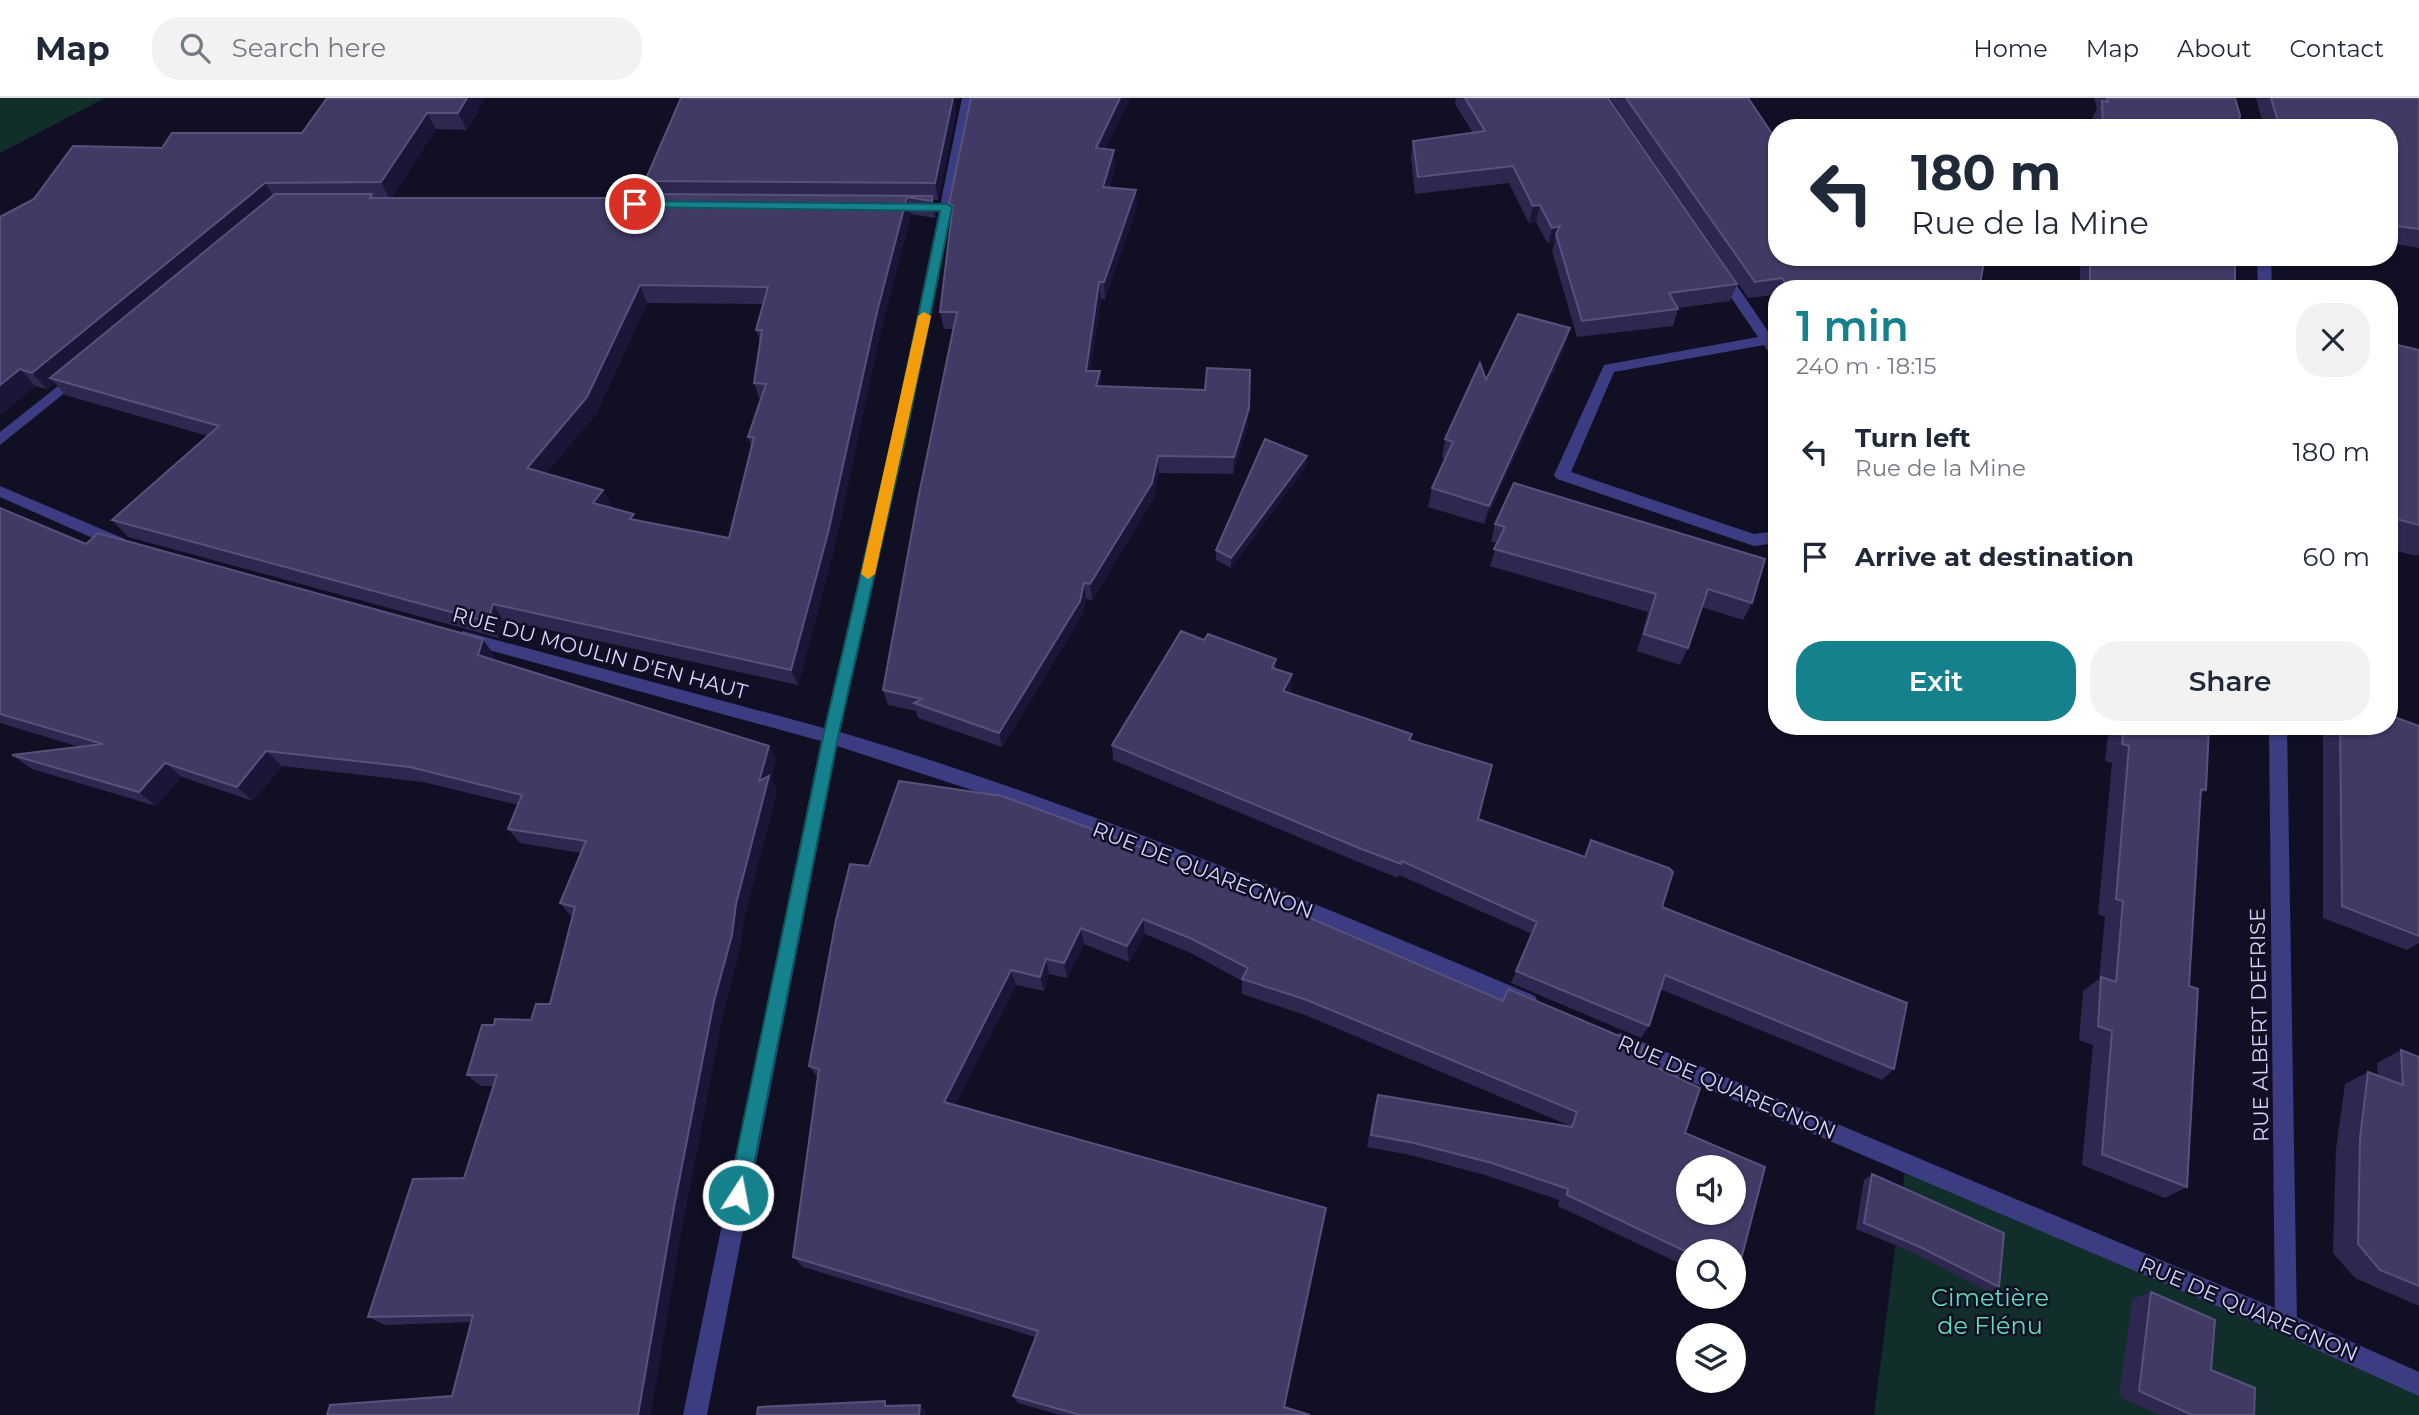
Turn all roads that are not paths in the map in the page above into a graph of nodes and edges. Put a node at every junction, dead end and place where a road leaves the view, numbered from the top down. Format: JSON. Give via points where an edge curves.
{"nodes":[{"id":1,"x":962,"y":104,"type":"edge"},
{"id":2,"x":1712,"y":259,"type":"edge"},
{"id":3,"x":1768,"y":340,"type":"edge"},
{"id":4,"x":1768,"y":347,"type":"edge"},
{"id":5,"x":83,"y":370,"type":"edge"},
{"id":6,"x":0,"y":440,"type":"edge"},
{"id":7,"x":0,"y":491,"type":"edge"},
{"id":8,"x":1768,"y":538,"type":"edge"},
{"id":9,"x":140,"y":550,"type":"edge"},
{"id":10,"x":446,"y":633,"type":"edge"},
{"id":11,"x":2278,"y":735,"type":"edge"},
{"id":12,"x":831,"y":737,"type":"junction"},
{"id":13,"x":1548,"y":1011,"type":"edge"},
{"id":14,"x":1599,"y":1032,"type":"edge"},
{"id":15,"x":2286,"y":1324,"type":"junction"},
{"id":16,"x":2419,"y":1384,"type":"edge"},
{"id":17,"x":695,"y":1415,"type":"edge"}],
"edges":[{"from":1,"to":12,"type":"street","via":[[902,426]]},
{"from":2,"to":3,"type":"street"},
{"from":4,"to":8,"type":"street","via":[[1609,368],[1562,475],[1754,540]]},
{"from":5,"to":6,"type":"street"},
{"from":7,"to":9,"type":"street"},
{"from":10,"to":12,"type":"street","name":"RUE DU MOULIN D'EN HAUT"},
{"from":11,"to":15,"type":"street","name":"RUE ALBERT DEFRISE"},
{"from":12,"to":13,"type":"street","name":"RUE DE QUAREGNON","via":[[985,786],[1278,897]]},
{"from":12,"to":17,"type":"street"},
{"from":14,"to":15,"type":"street","name":"RUE DE QUAREGNON"},
{"from":15,"to":16,"type":"street","name":"RUE DE QUAREGNON"}]}
